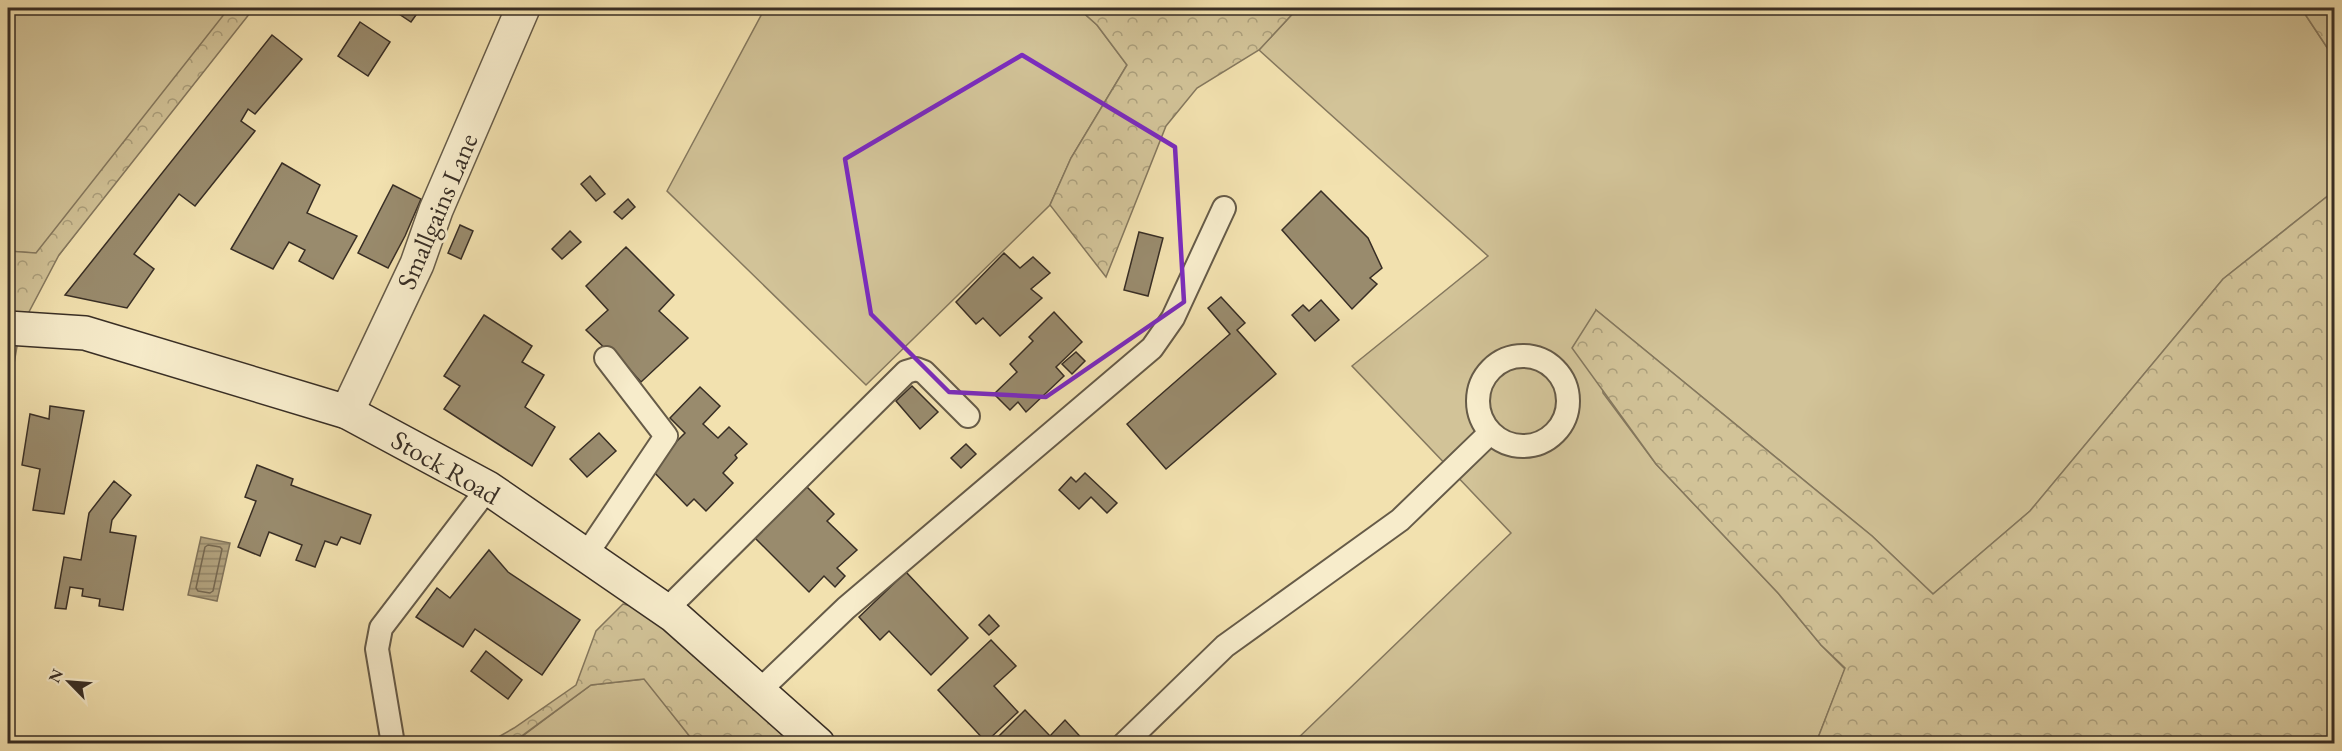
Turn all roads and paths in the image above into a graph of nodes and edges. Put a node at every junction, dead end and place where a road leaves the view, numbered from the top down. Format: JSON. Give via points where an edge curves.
{"nodes":[{"id":1,"x":523,"y":8,"type":"edge"},
{"id":2,"x":1224,"y":208,"type":"dead end"},
{"id":3,"x":8,"y":328,"type":"edge"},
{"id":4,"x":606,"y":358,"type":"dead end"},
{"id":5,"x":347,"y":412,"type":"junction"},
{"id":6,"x":968,"y":416,"type":"dead end"},
{"id":7,"x":1490,"y":433,"type":"junction"},
{"id":8,"x":488,"y":488,"type":"junction"},
{"id":9,"x":586,"y":555,"type":"junction"},
{"id":10,"x":666,"y":610,"type":"junction"},
{"id":11,"x":759,"y":691,"type":"junction"},
{"id":12,"x":393,"y":744,"type":"edge"},
{"id":13,"x":818,"y":744,"type":"edge"},
{"id":14,"x":1124,"y":744,"type":"edge"}],
"edges":[{"from":1,"to":5,"type":"main road","name":"Smallgains Lane","via":[[436,210],[417,264]]},
{"from":2,"to":11,"type":"lane","via":[[1173,318],[1152,348],[846,608]]},
{"from":3,"to":5,"type":"main road","name":"Stock Road","via":[[85,333]]},
{"from":4,"to":9,"type":"lane","via":[[666,436]]},
{"from":5,"to":8,"type":"main road","name":"Stock Road"},
{"from":6,"to":10,"type":"lane","via":[[924,372],[906,372]]},
{"from":7,"to":7,"type":"lane","via":[[1480,416],[1477,397],[1483,379],[1495,364],[1512,356],[1532,356],[1549,363],[1562,377],[1569,395],[1567,414],[1558,431],[1543,443],[1524,447],[1505,444]]},
{"from":7,"to":14,"type":"lane","via":[[1400,520],[1225,646]]},
{"from":8,"to":9,"type":"main road","name":"Stock Road"},
{"from":8,"to":12,"type":"lane","via":[[381,628],[377,649]]},
{"from":9,"to":10,"type":"main road","name":"Stock Road"},
{"from":10,"to":11,"type":"main road","name":"Stock Road"},
{"from":11,"to":13,"type":"main road","name":"Stock Road"}]}
